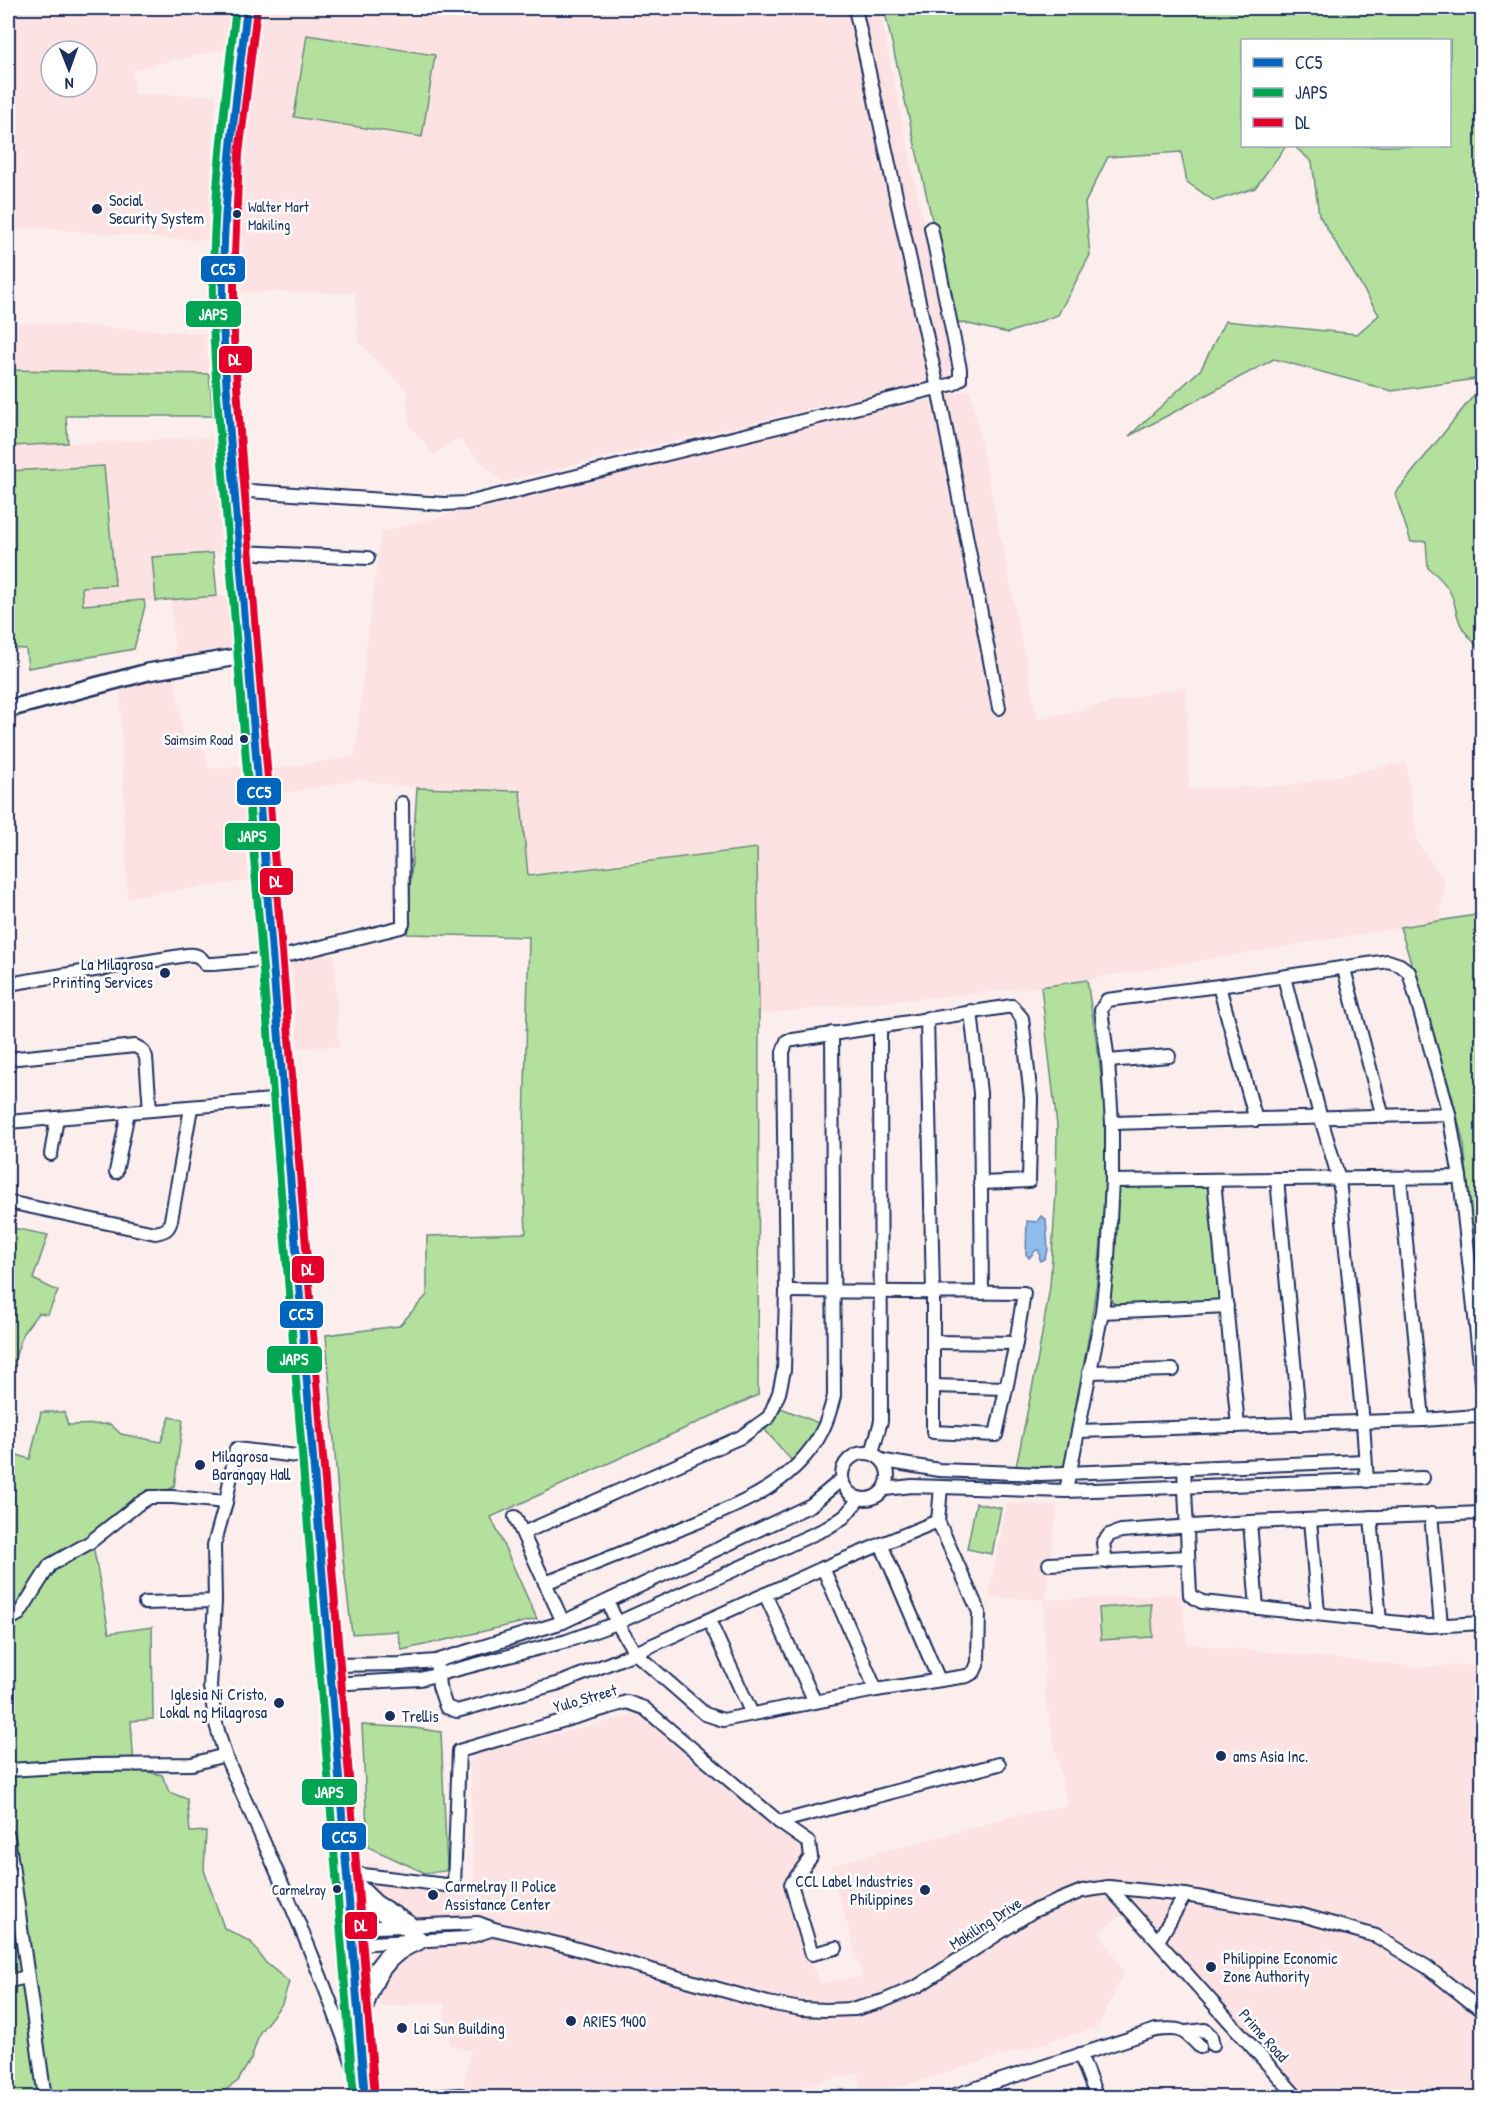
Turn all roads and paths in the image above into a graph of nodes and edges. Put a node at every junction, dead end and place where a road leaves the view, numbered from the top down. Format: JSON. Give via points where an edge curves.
{"nodes":[{"id":1,"x":247,"y":8,"type":"edge"},
{"id":2,"x":855,"y":8,"type":"edge"},
{"id":3,"x":931,"y":228,"type":"dead end"},
{"id":4,"x":937,"y":387,"type":"junction"},
{"id":5,"x":234,"y":490,"type":"junction"},
{"id":6,"x":239,"y":552,"type":"junction"},
{"id":7,"x":368,"y":558,"type":"dead end"},
{"id":8,"x":249,"y":655,"type":"junction"},
{"id":9,"x":999,"y":708,"type":"dead end"},
{"id":10,"x":8,"y":709,"type":"edge"},
{"id":11,"x":402,"y":802,"type":"dead end"},
{"id":12,"x":273,"y":959,"type":"junction"},
{"id":13,"x":1344,"y":969,"type":"junction"},
{"id":14,"x":1284,"y":977,"type":"junction"},
{"id":15,"x":8,"y":984,"type":"edge"},
{"id":16,"x":1219,"y":986,"type":"junction"},
{"id":17,"x":971,"y":1011,"type":"junction"},
{"id":18,"x":927,"y":1018,"type":"junction"},
{"id":19,"x":880,"y":1026,"type":"junction"},
{"id":20,"x":832,"y":1033,"type":"junction"},
{"id":21,"x":1169,"y":1056,"type":"dead end"},
{"id":22,"x":8,"y":1059,"type":"edge"},
{"id":23,"x":1108,"y":1061,"type":"junction"},
{"id":24,"x":284,"y":1099,"type":"junction"},
{"id":25,"x":191,"y":1108,"type":"junction"},
{"id":26,"x":150,"y":1110,"type":"junction"},
{"id":27,"x":128,"y":1112,"type":"junction"},
{"id":28,"x":1449,"y":1114,"type":"junction"},
{"id":29,"x":1383,"y":1117,"type":"junction"},
{"id":30,"x":57,"y":1118,"type":"junction"},
{"id":31,"x":1320,"y":1119,"type":"junction"},
{"id":32,"x":1256,"y":1120,"type":"junction"},
{"id":33,"x":8,"y":1122,"type":"edge"},
{"id":34,"x":1112,"y":1123,"type":"junction"},
{"id":35,"x":51,"y":1154,"type":"dead end"},
{"id":36,"x":116,"y":1172,"type":"dead end"},
{"id":37,"x":1400,"y":1178,"type":"junction"},
{"id":38,"x":1460,"y":1178,"type":"junction"},
{"id":39,"x":1276,"y":1179,"type":"junction"},
{"id":40,"x":1339,"y":1179,"type":"junction"},
{"id":41,"x":1214,"y":1180,"type":"junction"},
{"id":42,"x":1112,"y":1181,"type":"junction"},
{"id":43,"x":980,"y":1183,"type":"junction"},
{"id":44,"x":8,"y":1202,"type":"edge"},
{"id":45,"x":786,"y":1291,"type":"junction"},
{"id":46,"x":834,"y":1292,"type":"junction"},
{"id":47,"x":882,"y":1292,"type":"junction"},
{"id":48,"x":933,"y":1293,"type":"junction"},
{"id":49,"x":982,"y":1293,"type":"junction"},
{"id":50,"x":1227,"y":1306,"type":"junction"},
{"id":51,"x":1102,"y":1312,"type":"junction"},
{"id":52,"x":934,"y":1342,"type":"junction"},
{"id":53,"x":1016,"y":1343,"type":"junction"},
{"id":54,"x":1173,"y":1370,"type":"dead end"},
{"id":55,"x":1089,"y":1372,"type":"junction"},
{"id":56,"x":1482,"y":1382,"type":"edge"},
{"id":57,"x":933,"y":1386,"type":"junction"},
{"id":58,"x":1006,"y":1388,"type":"junction"},
{"id":59,"x":1482,"y":1410,"type":"edge"},
{"id":60,"x":1423,"y":1420,"type":"junction"},
{"id":61,"x":1364,"y":1423,"type":"junction"},
{"id":62,"x":1300,"y":1425,"type":"junction"},
{"id":63,"x":1238,"y":1426,"type":"junction"},
{"id":64,"x":1079,"y":1431,"type":"junction"},
{"id":65,"x":872,"y":1453,"type":"junction"},
{"id":66,"x":314,"y":1458,"type":"junction"},
{"id":67,"x":885,"y":1461,"type":"junction"},
{"id":68,"x":1365,"y":1461,"type":"junction"},
{"id":69,"x":1184,"y":1468,"type":"junction"},
{"id":70,"x":1071,"y":1474,"type":"junction"},
{"id":71,"x":1424,"y":1478,"type":"dead end"},
{"id":72,"x":842,"y":1479,"type":"junction"},
{"id":73,"x":1367,"y":1481,"type":"junction"},
{"id":74,"x":941,"y":1487,"type":"junction"},
{"id":75,"x":1185,"y":1487,"type":"junction"},
{"id":76,"x":885,"y":1489,"type":"junction"},
{"id":77,"x":1066,"y":1491,"type":"junction"},
{"id":78,"x":859,"y":1499,"type":"junction"},
{"id":79,"x":226,"y":1502,"type":"junction"},
{"id":80,"x":1482,"y":1513,"type":"edge"},
{"id":81,"x":1431,"y":1514,"type":"junction"},
{"id":82,"x":515,"y":1517,"type":"dead end"},
{"id":83,"x":1371,"y":1517,"type":"junction"},
{"id":84,"x":1310,"y":1520,"type":"junction"},
{"id":85,"x":938,"y":1521,"type":"junction"},
{"id":86,"x":1250,"y":1522,"type":"junction"},
{"id":87,"x":1187,"y":1526,"type":"junction"},
{"id":88,"x":523,"y":1533,"type":"junction"},
{"id":89,"x":881,"y":1544,"type":"junction"},
{"id":90,"x":1188,"y":1557,"type":"junction"},
{"id":91,"x":1106,"y":1562,"type":"junction"},
{"id":92,"x":1048,"y":1564,"type":"dead end"},
{"id":93,"x":823,"y":1568,"type":"junction"},
{"id":94,"x":545,"y":1583,"type":"junction"},
{"id":95,"x":765,"y":1594,"type":"junction"},
{"id":96,"x":215,"y":1600,"type":"junction"},
{"id":97,"x":608,"y":1602,"type":"junction"},
{"id":98,"x":145,"y":1603,"type":"dead end"},
{"id":99,"x":1257,"y":1608,"type":"junction"},
{"id":100,"x":1318,"y":1613,"type":"junction"},
{"id":101,"x":8,"y":1620,"type":"edge"},
{"id":102,"x":709,"y":1620,"type":"junction"},
{"id":103,"x":563,"y":1622,"type":"junction"},
{"id":104,"x":1380,"y":1622,"type":"junction"},
{"id":105,"x":617,"y":1623,"type":"junction"},
{"id":106,"x":1482,"y":1623,"type":"edge"},
{"id":107,"x":1441,"y":1625,"type":"junction"},
{"id":108,"x":635,"y":1653,"type":"junction"},
{"id":109,"x":436,"y":1661,"type":"junction"},
{"id":110,"x":331,"y":1674,"type":"junction"},
{"id":111,"x":437,"y":1676,"type":"junction"},
{"id":112,"x":939,"y":1680,"type":"junction"},
{"id":113,"x":876,"y":1690,"type":"junction"},
{"id":114,"x":815,"y":1701,"type":"junction"},
{"id":115,"x":752,"y":1714,"type":"junction"},
{"id":116,"x":225,"y":1755,"type":"junction"},
{"id":117,"x":999,"y":1764,"type":"dead end"},
{"id":118,"x":8,"y":1770,"type":"edge"},
{"id":119,"x":779,"y":1822,"type":"junction"},
{"id":120,"x":8,"y":1836,"type":"edge"},
{"id":121,"x":347,"y":1877,"type":"junction"},
{"id":122,"x":1109,"y":1887,"type":"junction"},
{"id":123,"x":1185,"y":1895,"type":"junction"},
{"id":124,"x":412,"y":1933,"type":"junction"},
{"id":125,"x":352,"y":1936,"type":"junction"},
{"id":126,"x":1158,"y":1941,"type":"junction"},
{"id":127,"x":836,"y":1948,"type":"dead end"},
{"id":128,"x":28,"y":1977,"type":"junction"},
{"id":129,"x":8,"y":1981,"type":"edge"},
{"id":130,"x":1482,"y":2011,"type":"edge"},
{"id":131,"x":358,"y":2020,"type":"junction"},
{"id":132,"x":1206,"y":2046,"type":"dead end"},
{"id":133,"x":1080,"y":2054,"type":"junction"},
{"id":134,"x":45,"y":2097,"type":"edge"},
{"id":135,"x":365,"y":2097,"type":"edge"},
{"id":136,"x":418,"y":2097,"type":"edge"},
{"id":137,"x":468,"y":2097,"type":"edge"},
{"id":138,"x":946,"y":2097,"type":"edge"},
{"id":139,"x":1097,"y":2097,"type":"edge"},
{"id":140,"x":1298,"y":2097,"type":"edge"}],
"edges":[{"from":1,"to":5,"type":"highway","via":[[229,153],[224,241],[224,338]]},
{"from":2,"to":4,"type":"street"},
{"from":3,"to":4,"type":"street","via":[[960,369],[960,379]]},
{"from":4,"to":5,"type":"street","via":[[467,502],[444,504]]},
{"from":4,"to":9,"type":"street"},
{"from":5,"to":6,"type":"highway"},
{"from":6,"to":7,"type":"street"},
{"from":6,"to":8,"type":"highway"},
{"from":8,"to":10,"type":"street","via":[[148,672]]},
{"from":8,"to":12,"type":"highway"},
{"from":11,"to":12,"type":"street","via":[[401,927]]},
{"from":12,"to":15,"type":"street","via":[[205,964],[194,954]]},
{"from":12,"to":24,"type":"highway"},
{"from":13,"to":14,"type":"street"},
{"from":13,"to":28,"type":"street","via":[[1388,961],[1409,972]]},
{"from":13,"to":29,"type":"street"},
{"from":14,"to":16,"type":"street"},
{"from":14,"to":31,"type":"street"},
{"from":16,"to":23,"type":"street","via":[[1107,1000],[1101,1010]]},
{"from":16,"to":32,"type":"street"},
{"from":17,"to":18,"type":"street"},
{"from":17,"to":43,"type":"street","via":[[980,1093]]},
{"from":17,"to":43,"type":"street","via":[[1012,1006],[1022,1018],[1031,1098],[1029,1181]]},
{"from":18,"to":19,"type":"street"},
{"from":18,"to":48,"type":"street"},
{"from":19,"to":20,"type":"street"},
{"from":19,"to":47,"type":"street"},
{"from":20,"to":45,"type":"street","via":[[794,1038],[787,1041],[783,1052]]},
{"from":20,"to":46,"type":"street"},
{"from":21,"to":23,"type":"street"},
{"from":22,"to":26,"type":"street","via":[[135,1046],[146,1057]]},
{"from":23,"to":34,"type":"street"},
{"from":24,"to":25,"type":"street"},
{"from":24,"to":66,"type":"highway"},
{"from":25,"to":26,"type":"street"},
{"from":25,"to":44,"type":"street","via":[[170,1226],[165,1231],[155,1233]]},
{"from":26,"to":27,"type":"street"},
{"from":27,"to":30,"type":"street"},
{"from":27,"to":36,"type":"street"},
{"from":28,"to":29,"type":"street"},
{"from":28,"to":38,"type":"street"},
{"from":29,"to":31,"type":"street"},
{"from":30,"to":33,"type":"street"},
{"from":30,"to":35,"type":"street"},
{"from":31,"to":32,"type":"street"},
{"from":31,"to":40,"type":"street"},
{"from":32,"to":34,"type":"street"},
{"from":34,"to":42,"type":"street"},
{"from":37,"to":38,"type":"street"},
{"from":37,"to":40,"type":"street"},
{"from":37,"to":60,"type":"street"},
{"from":38,"to":56,"type":"street"},
{"from":39,"to":40,"type":"street"},
{"from":39,"to":41,"type":"street"},
{"from":39,"to":62,"type":"street"},
{"from":40,"to":61,"type":"street"},
{"from":41,"to":42,"type":"street"},
{"from":41,"to":50,"type":"street"},
{"from":42,"to":51,"type":"street"},
{"from":43,"to":49,"type":"street"},
{"from":45,"to":46,"type":"street"},
{"from":45,"to":88,"type":"street","via":[[784,1370],[769,1417],[741,1437]]},
{"from":46,"to":47,"type":"street"},
{"from":46,"to":94,"type":"street","via":[[834,1396],[828,1421],[811,1450],[793,1469],[761,1492],[710,1517]]},
{"from":47,"to":48,"type":"street"},
{"from":47,"to":65,"type":"street","via":[[881,1421]]},
{"from":48,"to":49,"type":"street"},
{"from":48,"to":52,"type":"street"},
{"from":49,"to":53,"type":"street","via":[[1024,1293]]},
{"from":50,"to":51,"type":"street"},
{"from":50,"to":63,"type":"street"},
{"from":51,"to":55,"type":"street"},
{"from":52,"to":53,"type":"street"},
{"from":52,"to":57,"type":"street"},
{"from":53,"to":58,"type":"street"},
{"from":54,"to":55,"type":"street"},
{"from":55,"to":64,"type":"street"},
{"from":57,"to":58,"type":"street"},
{"from":57,"to":58,"type":"street","via":[[933,1432],[996,1435]]},
{"from":59,"to":60,"type":"street","via":[[1478,1416]]},
{"from":60,"to":61,"type":"street"},
{"from":61,"to":62,"type":"street"},
{"from":61,"to":68,"type":"street"},
{"from":62,"to":63,"type":"street"},
{"from":63,"to":64,"type":"street"},
{"from":64,"to":70,"type":"street"},
{"from":65,"to":67,"type":"street"},
{"from":65,"to":72,"type":"street","via":[[856,1454],[845,1464]]},
{"from":66,"to":79,"type":"street","via":[[236,1449]]},
{"from":66,"to":110,"type":"highway"},
{"from":67,"to":70,"type":"street","via":[[939,1470]]},
{"from":67,"to":76,"type":"street","via":[[890,1475]]},
{"from":68,"to":69,"type":"street"},
{"from":68,"to":73,"type":"street"},
{"from":69,"to":70,"type":"street"},
{"from":69,"to":75,"type":"street"},
{"from":70,"to":77,"type":"street"},
{"from":71,"to":73,"type":"street"},
{"from":72,"to":78,"type":"street","via":[[847,1492]]},
{"from":72,"to":97,"type":"street","via":[[811,1505]]},
{"from":73,"to":75,"type":"street"},
{"from":74,"to":76,"type":"street"},
{"from":74,"to":77,"type":"street"},
{"from":74,"to":85,"type":"street"},
{"from":75,"to":77,"type":"street"},
{"from":75,"to":87,"type":"street"},
{"from":76,"to":78,"type":"street","via":[[874,1498]]},
{"from":78,"to":105,"type":"street","via":[[844,1517],[827,1528]]},
{"from":79,"to":96,"type":"street","via":[[214,1545]]},
{"from":79,"to":101,"type":"street","via":[[150,1497],[89,1543],[50,1565],[19,1614]]},
{"from":80,"to":81,"type":"street"},
{"from":81,"to":83,"type":"street"},
{"from":81,"to":107,"type":"street"},
{"from":82,"to":88,"type":"street"},
{"from":83,"to":84,"type":"street"},
{"from":83,"to":104,"type":"street"},
{"from":84,"to":86,"type":"street"},
{"from":84,"to":100,"type":"street"},
{"from":85,"to":89,"type":"street"},
{"from":85,"to":112,"type":"street","via":[[979,1612],[978,1663],[974,1672]]},
{"from":86,"to":87,"type":"street"},
{"from":86,"to":99,"type":"street"},
{"from":87,"to":90,"type":"street"},
{"from":87,"to":91,"type":"street","via":[[1121,1530],[1109,1535],[1103,1543]]},
{"from":88,"to":94,"type":"street"},
{"from":89,"to":93,"type":"street"},
{"from":89,"to":112,"type":"street"},
{"from":90,"to":91,"type":"street"},
{"from":90,"to":99,"type":"street","via":[[1190,1595],[1202,1602]]},
{"from":91,"to":92,"type":"street"},
{"from":93,"to":95,"type":"street"},
{"from":93,"to":113,"type":"street"},
{"from":94,"to":103,"type":"street"},
{"from":95,"to":102,"type":"street"},
{"from":95,"to":114,"type":"street"},
{"from":96,"to":98,"type":"street"},
{"from":96,"to":116,"type":"street","via":[[210,1687]]},
{"from":97,"to":103,"type":"street"},
{"from":97,"to":105,"type":"street"},
{"from":99,"to":100,"type":"street"},
{"from":100,"to":104,"type":"street"},
{"from":102,"to":108,"type":"street"},
{"from":102,"to":115,"type":"street"},
{"from":103,"to":109,"type":"street"},
{"from":104,"to":107,"type":"street"},
{"from":105,"to":108,"type":"street"},
{"from":105,"to":111,"type":"street","via":[[567,1641]]},
{"from":106,"to":107,"type":"street"},
{"from":108,"to":111,"type":"street","via":[[563,1682],[457,1711],[446,1707]]},
{"from":108,"to":115,"type":"street","via":[[705,1714],[723,1720]]},
{"from":109,"to":110,"type":"street"},
{"from":109,"to":111,"type":"street"},
{"from":110,"to":111,"type":"street","via":[[403,1681]]},
{"from":110,"to":121,"type":"highway"},
{"from":112,"to":113,"type":"street"},
{"from":113,"to":114,"type":"street"},
{"from":114,"to":115,"type":"street"},
{"from":116,"to":118,"type":"street","via":[[192,1764]]},
{"from":116,"to":135,"type":"street","via":[[311,1952]]},
{"from":117,"to":119,"type":"street"},
{"from":119,"to":121,"type":"street","name":"Yulo Street","via":[[644,1708],[627,1702],[459,1751],[454,1886]]},
{"from":119,"to":127,"type":"street","name":"Yulo Street","via":[[809,1843],[811,1857],[791,1884],[812,1954]]},
{"from":120,"to":128,"type":"street"},
{"from":121,"to":124,"type":"highway","via":[[374,1905]]},
{"from":121,"to":125,"type":"highway"},
{"from":122,"to":123,"type":"street","name":"Makiling Drive"},
{"from":122,"to":124,"type":"street","name":"Makiling Drive","via":[[1082,1891],[1033,1911],[918,1986],[855,2009],[801,2009],[768,2003],[494,1929],[466,1938]]},
{"from":122,"to":126,"type":"street","name":"Prime Road"},
{"from":123,"to":126,"type":"street"},
{"from":123,"to":130,"type":"street","name":"Makiling Drive","via":[[1302,1915],[1376,1936],[1427,1967]]},
{"from":124,"to":125,"type":"street","name":"Makiling Drive"},
{"from":124,"to":131,"type":"highway","via":[[370,1983]]},
{"from":125,"to":131,"type":"highway"},
{"from":126,"to":140,"type":"street","name":"Prime Road"},
{"from":128,"to":129,"type":"street"},
{"from":128,"to":134,"type":"street"},
{"from":131,"to":135,"type":"highway"},
{"from":132,"to":133,"type":"street","via":[[1186,2032],[1166,2029]]},
{"from":133,"to":138,"type":"street"},
{"from":133,"to":139,"type":"street"},
{"from":136,"to":137,"type":"street"}]}
